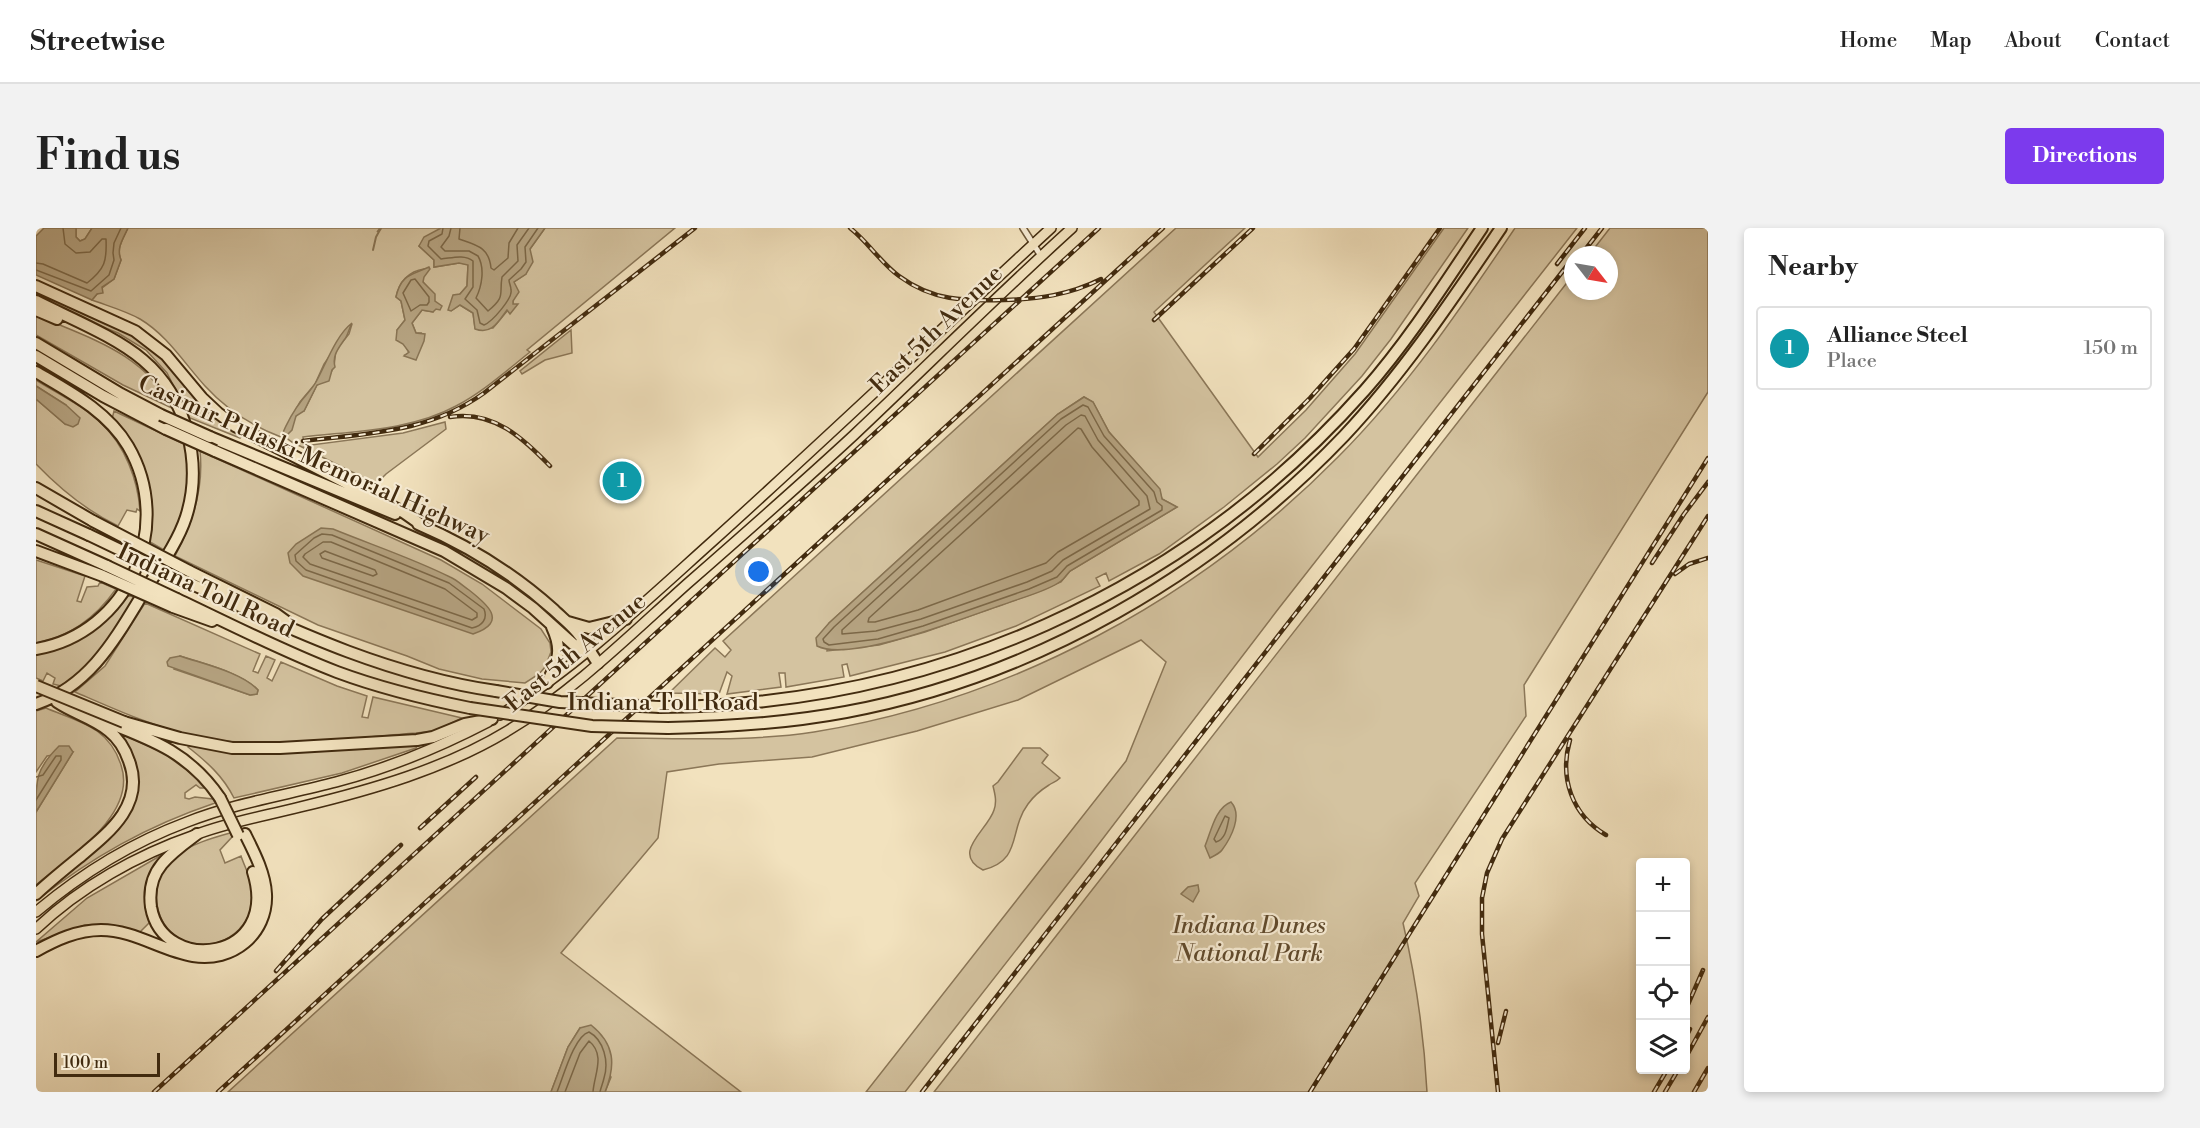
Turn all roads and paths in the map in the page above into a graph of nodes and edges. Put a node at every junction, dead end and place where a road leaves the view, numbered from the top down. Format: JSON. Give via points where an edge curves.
{"nodes":[{"id":1,"x":1023,"y":228,"type":"edge"},
{"id":2,"x":1050,"y":228,"type":"edge"},
{"id":3,"x":1072,"y":228,"type":"edge"},
{"id":4,"x":1482,"y":228,"type":"edge"},
{"id":5,"x":1502,"y":228,"type":"edge"},
{"id":6,"x":1032,"y":245,"type":"junction"},
{"id":7,"x":1041,"y":256,"type":"junction"},
{"id":8,"x":36,"y":286,"type":"edge"},
{"id":9,"x":36,"y":301,"type":"edge"},
{"id":10,"x":36,"y":310,"type":"edge"},
{"id":11,"x":113,"y":341,"type":"junction"},
{"id":12,"x":36,"y":343,"type":"edge"},
{"id":13,"x":36,"y":356,"type":"edge"},
{"id":14,"x":36,"y":372,"type":"edge"},
{"id":15,"x":36,"y":488,"type":"edge"},
{"id":16,"x":36,"y":511,"type":"edge"},
{"id":17,"x":371,"y":518,"type":"junction"},
{"id":18,"x":423,"y":526,"type":"junction"},
{"id":19,"x":36,"y":534,"type":"edge"},
{"id":20,"x":36,"y":551,"type":"edge"},
{"id":21,"x":477,"y":554,"type":"junction"},
{"id":22,"x":105,"y":571,"type":"junction"},
{"id":23,"x":187,"y":576,"type":"junction"},
{"id":24,"x":626,"y":619,"type":"junction"},
{"id":25,"x":566,"y":621,"type":"junction"},
{"id":26,"x":550,"y":624,"type":"junction"},
{"id":27,"x":36,"y":649,"type":"edge"},
{"id":28,"x":588,"y":651,"type":"junction"},
{"id":29,"x":598,"y":663,"type":"junction"},
{"id":30,"x":547,"y":683,"type":"junction"},
{"id":31,"x":36,"y":686,"type":"edge"},
{"id":32,"x":36,"y":694,"type":"edge"},
{"id":33,"x":57,"y":702,"type":"junction"},
{"id":34,"x":36,"y":704,"type":"edge"},
{"id":35,"x":492,"y":719,"type":"junction"},
{"id":36,"x":123,"y":725,"type":"junction"},
{"id":37,"x":143,"y":728,"type":"junction"},
{"id":38,"x":223,"y":797,"type":"junction"},
{"id":39,"x":197,"y":834,"type":"junction"},
{"id":40,"x":241,"y":834,"type":"junction"},
{"id":41,"x":36,"y":894,"type":"edge"},
{"id":42,"x":36,"y":912,"type":"edge"},
{"id":43,"x":36,"y":928,"type":"edge"},
{"id":44,"x":36,"y":951,"type":"edge"}],
"edges":[{"from":1,"to":6,"type":"street"},
{"from":2,"to":6,"type":"main road","name":"East 5th Avenue"},
{"from":3,"to":7,"type":"main road","name":"East 5th Avenue"},
{"from":4,"to":23,"type":"highway","name":"Indiana Toll Road","bridge":true,"via":[[1401,346],[1333,424],[1213,529],[1106,595],[1019,638],[925,670],[778,701],[711,707],[560,702],[429,678],[346,652],[306,636],[276,614]]},
{"from":5,"to":22,"type":"highway","name":"Indiana Toll Road","bridge":true,"via":[[1414,354],[1345,434],[1275,502],[1226,542],[1119,611],[1029,656],[937,689],[849,712],[726,727],[668,728],[592,726],[470,708],[347,675]]},
{"from":6,"to":7,"type":"street"},
{"from":6,"to":24,"type":"main road","name":"East 5th Avenue"},
{"from":7,"to":29,"type":"main road","name":"East 5th Avenue","via":[[852,436]]},
{"from":8,"to":18,"type":"highway","via":[[135,331],[166,355],[202,398],[235,426],[404,512]]},
{"from":9,"to":11,"type":"highway"},
{"from":10,"to":11,"type":"highway"},
{"from":11,"to":34,"type":"highway","via":[[159,375],[178,407],[192,453],[192,497],[174,542],[107,650],[79,680]]},
{"from":12,"to":18,"type":"highway","name":"Casimir Pulaski Memorial Highway","bridge":true,"via":[[161,415]]},
{"from":13,"to":17,"type":"highway","name":"Casimir Pulaski Memorial Highway","bridge":true,"via":[[166,429]]},
{"from":14,"to":27,"type":"highway","via":[[102,414],[117,431],[139,470],[148,518],[139,561],[116,603],[90,627]]},
{"from":15,"to":23,"type":"highway","bridge":true},
{"from":16,"to":23,"type":"highway","name":"Indiana Toll Road","bridge":true},
{"from":17,"to":21,"type":"highway","via":[[385,519],[470,558]]},
{"from":17,"to":26,"type":"highway","name":"Casimir Pulaski Memorial Highway","via":[[492,578]]},
{"from":18,"to":21,"type":"highway","name":"Casimir Pulaski Memorial Highway"},
{"from":19,"to":22,"type":"highway","name":"Indiana Toll Road"},
{"from":20,"to":22,"type":"highway"},
{"from":21,"to":25,"type":"highway","name":"Casimir Pulaski Memorial Highway","via":[[520,582]]},
{"from":24,"to":25,"type":"highway","via":[[589,628]]},
{"from":24,"to":28,"type":"main road","name":"East 5th Avenue"},
{"from":25,"to":28,"type":"highway","name":"Casimir Pulaski Memorial Highway","via":[[581,636]]},
{"from":26,"to":28,"type":"highway","name":"Casimir Pulaski Memorial Highway"},
{"from":26,"to":30,"type":"highway","via":[[559,651]]},
{"from":28,"to":29,"type":"highway","name":"Casimir Pulaski Memorial Highway"},
{"from":28,"to":30,"type":"main road","name":"East 5th Avenue"},
{"from":29,"to":39,"type":"main road","name":"East 5th Avenue","via":[[537,712],[469,751],[374,787]]},
{"from":30,"to":35,"type":"main road","name":"East 5th Avenue"},
{"from":31,"to":36,"type":"highway","bridge":true},
{"from":32,"to":33,"type":"highway"},
{"from":33,"to":36,"type":"highway"},
{"from":33,"to":41,"type":"highway","via":[[99,724],[119,740],[133,775],[133,792],[122,819]]},
{"from":35,"to":37,"type":"highway","via":[[417,740],[256,749],[214,745]]},
{"from":35,"to":42,"type":"main road","name":"East 5th Avenue","via":[[461,736],[381,768],[212,813],[163,831],[85,874]]},
{"from":36,"to":37,"type":"highway"},
{"from":36,"to":38,"type":"highway","via":[[182,758]]},
{"from":37,"to":38,"type":"highway","via":[[186,752],[211,775]]},
{"from":38,"to":40,"type":"highway","bridge":true},
{"from":39,"to":40,"type":"highway","via":[[163,863],[155,874],[150,898],[152,912],[166,934],[185,947],[206,950],[226,947],[235,941],[250,926],[258,907],[254,874]]},
{"from":39,"to":43,"type":"main road","name":"East 5th Avenue","via":[[144,855],[93,885]]},
{"from":40,"to":44,"type":"highway","via":[[265,885],[265,907],[257,930],[229,954],[194,957],[141,938],[101,930],[64,937]]}]}
